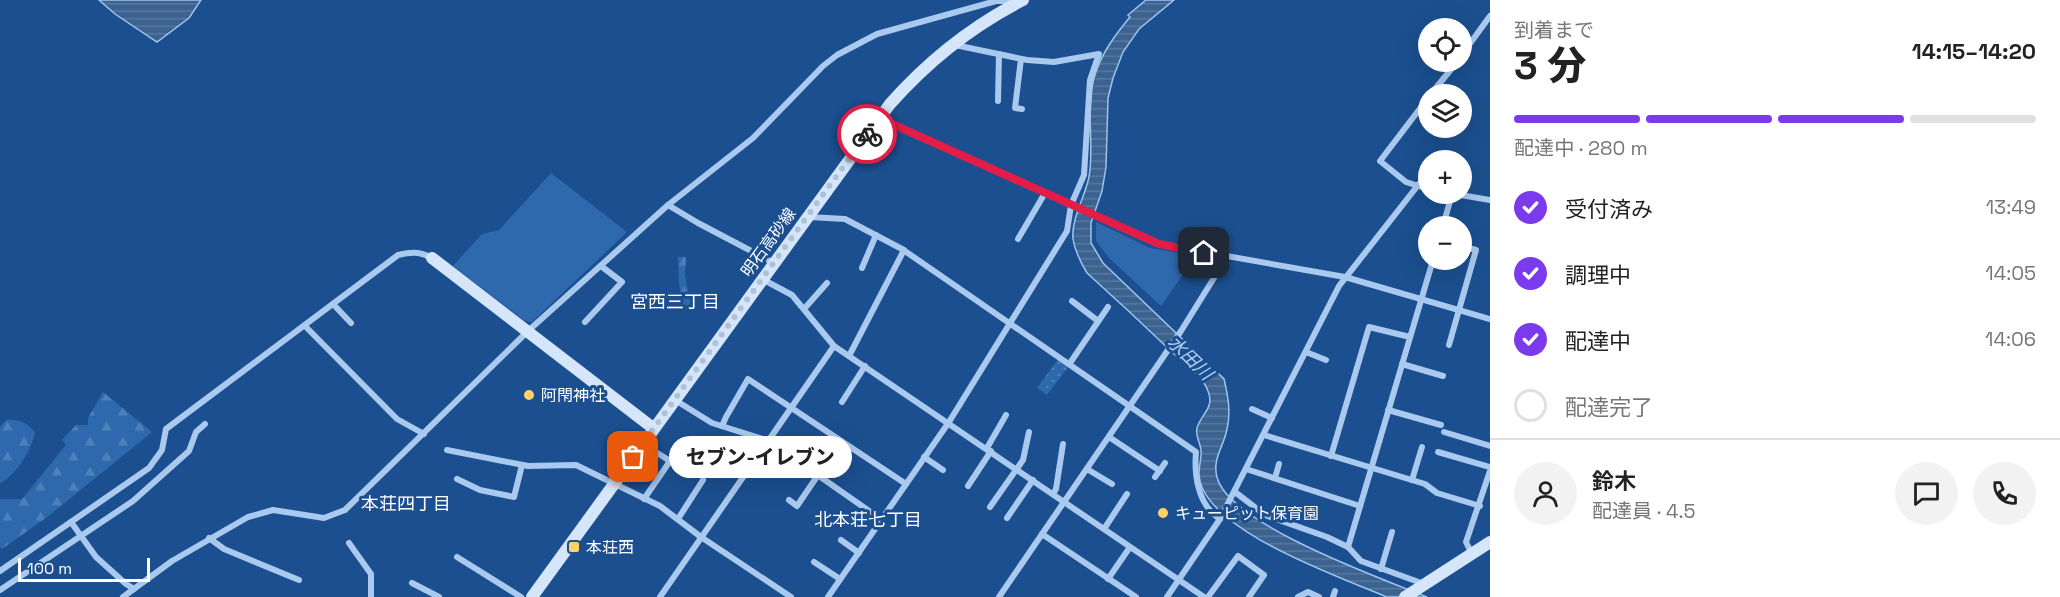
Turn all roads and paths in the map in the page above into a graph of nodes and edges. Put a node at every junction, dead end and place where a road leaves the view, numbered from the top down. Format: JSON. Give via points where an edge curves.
{"nodes":[{"id":1,"x":1022,"y":1,"type":"edge"},
{"id":2,"x":1490,"y":16,"type":"edge"},
{"id":3,"x":1472,"y":41,"type":"edge"},
{"id":4,"x":952,"y":45,"type":"junction"},
{"id":5,"x":999,"y":54,"type":"junction"},
{"id":6,"x":1021,"y":59,"type":"junction"},
{"id":7,"x":1449,"y":72,"type":"edge"},
{"id":8,"x":1439,"y":84,"type":"edge"},
{"id":9,"x":998,"y":101,"type":"dead end"},
{"id":10,"x":1022,"y":109,"type":"dead end"},
{"id":11,"x":1418,"y":111,"type":"edge"},
{"id":12,"x":879,"y":118,"type":"junction"},
{"id":13,"x":1417,"y":187,"type":"joint"},
{"id":14,"x":1045,"y":193,"type":"junction"},
{"id":15,"x":1472,"y":197,"type":"edge"},
{"id":16,"x":1490,"y":200,"type":"edge"},
{"id":17,"x":668,"y":205,"type":"junction"},
{"id":18,"x":1071,"y":205,"type":"junction"},
{"id":19,"x":807,"y":217,"type":"junction"},
{"id":20,"x":876,"y":236,"type":"junction"},
{"id":21,"x":1018,"y":239,"type":"dead end"},
{"id":22,"x":1472,"y":249,"type":"edge"},
{"id":23,"x":904,"y":250,"type":"junction"},
{"id":24,"x":1227,"y":257,"type":"junction"},
{"id":25,"x":432,"y":258,"type":"joint"},
{"id":26,"x":774,"y":263,"type":"junction"},
{"id":27,"x":1472,"y":264,"type":"edge"},
{"id":28,"x":601,"y":266,"type":"junction"},
{"id":29,"x":862,"y":268,"type":"dead end"},
{"id":30,"x":1430,"y":270,"type":"edge"},
{"id":31,"x":1470,"y":270,"type":"edge"},
{"id":32,"x":1345,"y":276,"type":"junction"},
{"id":33,"x":762,"y":279,"type":"junction"},
{"id":34,"x":827,"y":283,"type":"dead end"},
{"id":35,"x":1421,"y":298,"type":"junction"},
{"id":36,"x":1072,"y":301,"type":"dead end"},
{"id":37,"x":333,"y":304,"type":"junction"},
{"id":38,"x":1108,"y":307,"type":"dead end"},
{"id":39,"x":804,"y":309,"type":"junction"},
{"id":40,"x":1459,"y":309,"type":"junction"},
{"id":41,"x":1490,"y":319,"type":"edge"},
{"id":42,"x":585,"y":321,"type":"dead end"},
{"id":43,"x":1098,"y":321,"type":"junction"},
{"id":44,"x":351,"y":323,"type":"dead end"},
{"id":45,"x":1011,"y":323,"type":"junction"},
{"id":46,"x":305,"y":326,"type":"junction"},
{"id":47,"x":528,"y":331,"type":"junction"},
{"id":48,"x":1410,"y":337,"type":"junction"},
{"id":49,"x":1449,"y":345,"type":"dead end"},
{"id":50,"x":834,"y":346,"type":"junction"},
{"id":51,"x":1306,"y":352,"type":"junction"},
{"id":52,"x":849,"y":356,"type":"junction"},
{"id":53,"x":1326,"y":360,"type":"dead end"},
{"id":54,"x":1070,"y":363,"type":"junction"},
{"id":55,"x":1402,"y":364,"type":"junction"},
{"id":56,"x":865,"y":366,"type":"junction"},
{"id":57,"x":1443,"y":376,"type":"dead end"},
{"id":58,"x":674,"y":400,"type":"junction"},
{"id":59,"x":842,"y":402,"type":"dead end"},
{"id":60,"x":1130,"y":405,"type":"junction"},
{"id":61,"x":792,"y":408,"type":"junction"},
{"id":62,"x":1252,"y":409,"type":"dead end"},
{"id":63,"x":1388,"y":410,"type":"junction"},
{"id":64,"x":1006,"y":415,"type":"dead end"},
{"id":65,"x":1272,"y":418,"type":"junction"},
{"id":66,"x":949,"y":422,"type":"junction"},
{"id":67,"x":206,"y":424,"type":"dead end"},
{"id":68,"x":722,"y":426,"type":"junction"},
{"id":69,"x":653,"y":428,"type":"junction"},
{"id":70,"x":1029,"y":432,"type":"dead end"},
{"id":71,"x":424,"y":434,"type":"junction"},
{"id":72,"x":1264,"y":435,"type":"junction"},
{"id":73,"x":1109,"y":436,"type":"junction"},
{"id":74,"x":769,"y":441,"type":"junction"},
{"id":75,"x":642,"y":444,"type":"junction"},
{"id":76,"x":1063,"y":444,"type":"dead end"},
{"id":77,"x":1490,"y":446,"type":"edge"},
{"id":78,"x":1422,"y":447,"type":"dead end"},
{"id":79,"x":989,"y":449,"type":"junction"},
{"id":80,"x":447,"y":450,"type":"dead end"},
{"id":81,"x":1438,"y":452,"type":"dead end"},
{"id":82,"x":1331,"y":456,"type":"junction"},
{"id":83,"x":924,"y":458,"type":"junction"},
{"id":84,"x":1165,"y":463,"type":"dead end"},
{"id":85,"x":1279,"y":464,"type":"dead end"},
{"id":86,"x":522,"y":465,"type":"junction"},
{"id":87,"x":1017,"y":468,"type":"junction"},
{"id":88,"x":1371,"y":468,"type":"junction"},
{"id":89,"x":1087,"y":469,"type":"junction"},
{"id":90,"x":1246,"y":469,"type":"junction"},
{"id":91,"x":1490,"y":469,"type":"edge"},
{"id":92,"x":943,"y":470,"type":"dead end"},
{"id":93,"x":1160,"y":471,"type":"junction"},
{"id":94,"x":818,"y":475,"type":"junction"},
{"id":95,"x":1155,"y":477,"type":"dead end"},
{"id":96,"x":1275,"y":478,"type":"junction"},
{"id":97,"x":458,"y":479,"type":"dead end"},
{"id":98,"x":703,"y":480,"type":"dead end"},
{"id":99,"x":1033,"y":480,"type":"junction"},
{"id":100,"x":1412,"y":480,"type":"junction"},
{"id":101,"x":615,"y":484,"type":"junction"},
{"id":102,"x":906,"y":484,"type":"junction"},
{"id":103,"x":1112,"y":484,"type":"dead end"},
{"id":104,"x":968,"y":486,"type":"dead end"},
{"id":105,"x":1235,"y":492,"type":"junction"},
{"id":106,"x":1053,"y":494,"type":"junction"},
{"id":107,"x":1127,"y":494,"type":"dead end"},
{"id":108,"x":644,"y":499,"type":"junction"},
{"id":109,"x":789,"y":500,"type":"dead end"},
{"id":110,"x":1064,"y":502,"type":"junction"},
{"id":111,"x":1360,"y":506,"type":"junction"},
{"id":112,"x":1480,"y":506,"type":"junction"},
{"id":113,"x":990,"y":507,"type":"dead end"},
{"id":114,"x":1007,"y":518,"type":"dead end"},
{"id":115,"x":678,"y":519,"type":"junction"},
{"id":116,"x":1221,"y":519,"type":"junction"},
{"id":117,"x":882,"y":520,"type":"junction"},
{"id":118,"x":71,"y":522,"type":"junction"},
{"id":119,"x":1104,"y":529,"type":"junction"},
{"id":120,"x":1392,"y":532,"type":"dead end"},
{"id":121,"x":1042,"y":534,"type":"junction"},
{"id":122,"x":81,"y":535,"type":"junction"},
{"id":123,"x":701,"y":537,"type":"junction"},
{"id":124,"x":209,"y":538,"type":"junction"},
{"id":125,"x":841,"y":540,"type":"dead end"},
{"id":126,"x":1490,"y":542,"type":"edge"},
{"id":127,"x":349,"y":543,"type":"dead end"},
{"id":128,"x":1130,"y":547,"type":"junction"},
{"id":129,"x":1348,"y":548,"type":"junction"},
{"id":130,"x":859,"y":553,"type":"junction"},
{"id":131,"x":1472,"y":554,"type":"junction"},
{"id":132,"x":457,"y":557,"type":"dead end"},
{"id":133,"x":814,"y":562,"type":"dead end"},
{"id":134,"x":1381,"y":569,"type":"junction"},
{"id":135,"x":0,"y":571,"type":"edge"},
{"id":136,"x":840,"y":579,"type":"junction"},
{"id":137,"x":1108,"y":579,"type":"junction"},
{"id":138,"x":299,"y":580,"type":"dead end"},
{"id":139,"x":1179,"y":580,"type":"junction"},
{"id":140,"x":412,"y":583,"type":"dead end"},
{"id":141,"x":1424,"y":584,"type":"junction"},
{"id":142,"x":134,"y":589,"type":"junction"},
{"id":143,"x":0,"y":590,"type":"edge"},
{"id":144,"x":425,"y":594,"type":"edge"},
{"id":145,"x":4,"y":597,"type":"edge"},
{"id":146,"x":123,"y":597,"type":"edge"},
{"id":147,"x":371,"y":597,"type":"edge"},
{"id":148,"x":439,"y":597,"type":"edge"},
{"id":149,"x":521,"y":597,"type":"edge"},
{"id":150,"x":532,"y":597,"type":"edge"},
{"id":151,"x":660,"y":597,"type":"edge"},
{"id":152,"x":791,"y":597,"type":"edge"},
{"id":153,"x":828,"y":597,"type":"edge"},
{"id":154,"x":999,"y":597,"type":"edge"},
{"id":155,"x":1136,"y":597,"type":"edge"},
{"id":156,"x":1167,"y":597,"type":"edge"},
{"id":157,"x":1206,"y":597,"type":"edge"},
{"id":158,"x":1249,"y":597,"type":"edge"},
{"id":159,"x":1298,"y":597,"type":"edge"},
{"id":160,"x":1319,"y":597,"type":"edge"},
{"id":161,"x":1405,"y":597,"type":"edge"}],
"edges":[{"from":1,"to":4,"type":"main road","name":"明石高砂線","via":[[978,25]]},
{"from":1,"to":17,"type":"street","via":[[996,1],[932,18],[878,34],[837,54],[753,138]]},
{"from":2,"to":3,"type":"street"},
{"from":4,"to":5,"type":"street"},
{"from":4,"to":12,"type":"main road","name":"明石高砂線","via":[[925,66]]},
{"from":5,"to":6,"type":"street"},
{"from":5,"to":9,"type":"street"},
{"from":6,"to":10,"type":"street","via":[[1015,108]]},
{"from":6,"to":18,"type":"street","via":[[1054,62],[1099,54],[1090,80],[1084,175]]},
{"from":7,"to":8,"type":"street"},
{"from":11,"to":13,"type":"street","via":[[1380,161]]},
{"from":12,"to":14,"type":"street"},
{"from":12,"to":19,"type":"main road","name":"明石高砂線"},
{"from":13,"to":32,"type":"street"},
{"from":14,"to":18,"type":"street"},
{"from":14,"to":21,"type":"street"},
{"from":15,"to":16,"type":"street"},
{"from":17,"to":26,"type":"street"},
{"from":17,"to":28,"type":"street"},
{"from":18,"to":24,"type":"street","via":[[1159,244]]},
{"from":18,"to":45,"type":"street","via":[[1067,231]]},
{"from":19,"to":20,"type":"street","via":[[845,219]]},
{"from":19,"to":26,"type":"main road","name":"明石高砂線"},
{"from":20,"to":23,"type":"street"},
{"from":20,"to":29,"type":"street"},
{"from":22,"to":27,"type":"street","via":[[1476,250]]},
{"from":23,"to":45,"type":"street"},
{"from":23,"to":52,"type":"street"},
{"from":24,"to":32,"type":"street"},
{"from":24,"to":60,"type":"street"},
{"from":25,"to":37,"type":"street","via":[[412,251],[398,255]]},
{"from":25,"to":47,"type":"main road"},
{"from":26,"to":33,"type":"main road","name":"明石高砂線"},
{"from":28,"to":42,"type":"street","via":[[622,282]]},
{"from":28,"to":47,"type":"street"},
{"from":30,"to":35,"type":"street"},
{"from":31,"to":40,"type":"street"},
{"from":32,"to":35,"type":"street"},
{"from":32,"to":51,"type":"street"},
{"from":33,"to":39,"type":"street","via":[[792,295]]},
{"from":33,"to":58,"type":"main road","name":"明石高砂線"},
{"from":34,"to":39,"type":"street"},
{"from":35,"to":40,"type":"street"},
{"from":35,"to":48,"type":"street"},
{"from":36,"to":43,"type":"street"},
{"from":37,"to":44,"type":"street"},
{"from":37,"to":46,"type":"street"},
{"from":38,"to":43,"type":"street"},
{"from":39,"to":50,"type":"street"},
{"from":40,"to":41,"type":"street"},
{"from":40,"to":49,"type":"street"},
{"from":43,"to":54,"type":"street"},
{"from":45,"to":54,"type":"street"},
{"from":45,"to":66,"type":"street"},
{"from":46,"to":71,"type":"street","via":[[398,419]]},
{"from":46,"to":118,"type":"street","via":[[166,429],[162,450],[149,468]]},
{"from":47,"to":69,"type":"main road"},
{"from":47,"to":71,"type":"street"},
{"from":48,"to":55,"type":"street"},
{"from":48,"to":82,"type":"street","via":[[1370,327]]},
{"from":50,"to":52,"type":"street"},
{"from":50,"to":61,"type":"street"},
{"from":51,"to":53,"type":"street"},
{"from":51,"to":65,"type":"street"},
{"from":52,"to":56,"type":"street"},
{"from":54,"to":60,"type":"street"},
{"from":55,"to":57,"type":"street"},
{"from":55,"to":63,"type":"street"},
{"from":56,"to":59,"type":"street"},
{"from":56,"to":66,"type":"street"},
{"from":58,"to":68,"type":"street"},
{"from":58,"to":69,"type":"main road","name":"明石高砂線"},
{"from":60,"to":73,"type":"street"},
{"from":60,"to":116,"type":"street","via":[[1196,452],[1197,483],[1210,509]]},
{"from":61,"to":68,"type":"street","via":[[748,379]]},
{"from":61,"to":74,"type":"street"},
{"from":61,"to":102,"type":"street"},
{"from":62,"to":65,"type":"street"},
{"from":63,"to":77,"type":"street"},
{"from":63,"to":88,"type":"street"},
{"from":64,"to":79,"type":"street"},
{"from":65,"to":72,"type":"street"},
{"from":66,"to":79,"type":"street"},
{"from":66,"to":83,"type":"street"},
{"from":67,"to":122,"type":"street","via":[[196,432],[189,451],[133,501]]},
{"from":68,"to":74,"type":"street"},
{"from":69,"to":75,"type":"main road","name":"明石高砂線"},
{"from":70,"to":87,"type":"street","via":[[1023,460]]},
{"from":71,"to":124,"type":"street","via":[[345,510],[324,518],[273,510],[248,517]]},
{"from":72,"to":82,"type":"street"},
{"from":72,"to":90,"type":"street"},
{"from":73,"to":89,"type":"street"},
{"from":73,"to":93,"type":"street"},
{"from":74,"to":94,"type":"street"},
{"from":74,"to":123,"type":"street"},
{"from":75,"to":101,"type":"main road","name":"明石高砂線"},
{"from":75,"to":108,"type":"street","via":[[670,461]]},
{"from":76,"to":106,"type":"street"},
{"from":78,"to":100,"type":"street"},
{"from":79,"to":87,"type":"street"},
{"from":79,"to":104,"type":"street"},
{"from":80,"to":86,"type":"street"},
{"from":81,"to":91,"type":"street"},
{"from":82,"to":88,"type":"street"},
{"from":83,"to":92,"type":"street"},
{"from":83,"to":102,"type":"street"},
{"from":84,"to":93,"type":"street"},
{"from":85,"to":96,"type":"street"},
{"from":86,"to":97,"type":"street","via":[[514,497],[480,490]]},
{"from":86,"to":101,"type":"street","via":[[576,465]]},
{"from":87,"to":99,"type":"street"},
{"from":87,"to":113,"type":"street"},
{"from":88,"to":100,"type":"street"},
{"from":88,"to":111,"type":"street"},
{"from":89,"to":103,"type":"street"},
{"from":89,"to":110,"type":"street"},
{"from":90,"to":96,"type":"street"},
{"from":90,"to":105,"type":"street"},
{"from":91,"to":112,"type":"street"},
{"from":93,"to":95,"type":"street"},
{"from":94,"to":109,"type":"street","via":[[797,506]]},
{"from":94,"to":117,"type":"street"},
{"from":96,"to":111,"type":"street"},
{"from":98,"to":115,"type":"street"},
{"from":99,"to":106,"type":"street"},
{"from":99,"to":114,"type":"street"},
{"from":100,"to":112,"type":"street","via":[[1437,493]]},
{"from":101,"to":108,"type":"street"},
{"from":101,"to":150,"type":"main road","name":"明石高砂線"},
{"from":102,"to":117,"type":"street"},
{"from":105,"to":116,"type":"street"},
{"from":105,"to":129,"type":"street","via":[[1265,515]]},
{"from":106,"to":110,"type":"street"},
{"from":107,"to":119,"type":"street"},
{"from":108,"to":115,"type":"street"},
{"from":110,"to":119,"type":"street"},
{"from":110,"to":121,"type":"street"},
{"from":111,"to":129,"type":"street"},
{"from":112,"to":131,"type":"street","via":[[1466,542]]},
{"from":115,"to":123,"type":"street"},
{"from":116,"to":139,"type":"street"},
{"from":117,"to":130,"type":"street"},
{"from":118,"to":122,"type":"street"},
{"from":118,"to":135,"type":"street"},
{"from":119,"to":128,"type":"street"},
{"from":120,"to":134,"type":"street"},
{"from":121,"to":137,"type":"street"},
{"from":121,"to":154,"type":"street"},
{"from":122,"to":142,"type":"street","via":[[96,557]]},
{"from":122,"to":143,"type":"street"},
{"from":123,"to":151,"type":"street"},
{"from":123,"to":152,"type":"street"},
{"from":124,"to":138,"type":"street","via":[[224,549]]},
{"from":124,"to":142,"type":"street"},
{"from":125,"to":130,"type":"street"},
{"from":126,"to":131,"type":"main road"},
{"from":127,"to":147,"type":"street","via":[[371,574]]},
{"from":128,"to":137,"type":"street"},
{"from":128,"to":139,"type":"street"},
{"from":129,"to":134,"type":"street","via":[[1361,561]]},
{"from":130,"to":136,"type":"street"},
{"from":131,"to":141,"type":"main road"},
{"from":132,"to":149,"type":"street"},
{"from":133,"to":136,"type":"street"},
{"from":134,"to":141,"type":"street"},
{"from":136,"to":153,"type":"street"},
{"from":137,"to":155,"type":"street"},
{"from":139,"to":156,"type":"street"},
{"from":139,"to":157,"type":"street"},
{"from":140,"to":144,"type":"street"},
{"from":141,"to":161,"type":"main road"},
{"from":142,"to":146,"type":"street"},
{"from":143,"to":145,"type":"street"},
{"from":144,"to":148,"type":"street"},
{"from":157,"to":158,"type":"street","via":[[1238,556],[1264,575]]},
{"from":159,"to":160,"type":"street","via":[[1308,592]]}]}
